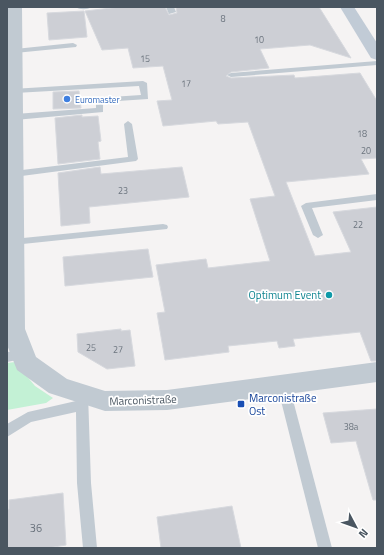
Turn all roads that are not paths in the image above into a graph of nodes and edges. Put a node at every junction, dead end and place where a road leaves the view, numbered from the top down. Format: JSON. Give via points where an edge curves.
{"nodes":[{"id":1,"x":80,"y":7,"type":"edge"},
{"id":2,"x":87,"y":7,"type":"edge"},
{"id":3,"x":347,"y":7,"type":"edge"},
{"id":4,"x":13,"y":14,"type":"edge"},
{"id":5,"x":73,"y":45,"type":"dead end"},
{"id":6,"x":15,"y":51,"type":"junction"},
{"id":7,"x":376,"y":55,"type":"edge"},
{"id":8,"x":231,"y":76,"type":"dead end"},
{"id":9,"x":15,"y":91,"type":"junction"},
{"id":10,"x":15,"y":117,"type":"junction"},
{"id":11,"x":128,"y":124,"type":"dead end"},
{"id":12,"x":11,"y":141,"type":"edge"},
{"id":13,"x":14,"y":174,"type":"junction"},
{"id":14,"x":377,"y":197,"type":"edge"},
{"id":15,"x":163,"y":227,"type":"dead end"},
{"id":16,"x":318,"y":235,"type":"dead end"},
{"id":17,"x":11,"y":237,"type":"edge"},
{"id":18,"x":10,"y":293,"type":"edge"},
{"id":19,"x":15,"y":356,"type":"edge"},
{"id":20,"x":377,"y":372,"type":"edge"},
{"id":21,"x":283,"y":385,"type":"junction"},
{"id":22,"x":82,"y":399,"type":"junction"},
{"id":23,"x":7,"y":431,"type":"edge"},
{"id":24,"x":90,"y":548,"type":"edge"},
{"id":25,"x":325,"y":548,"type":"edge"}],
"edges":[{"from":1,"to":2,"type":"lane"},
{"from":3,"to":7,"type":"street"},
{"from":4,"to":6,"type":"street","name":"Marconistraße"},
{"from":5,"to":6,"type":"lane"},
{"from":6,"to":9,"type":"street","name":"Marconistraße"},
{"from":7,"to":8,"type":"lane"},
{"from":9,"to":10,"type":"street","name":"Marconistraße"},
{"from":9,"to":10,"type":"lane","via":[[143,83],[145,97],[99,100],[100,110]]},
{"from":10,"to":12,"type":"street","name":"Marconistraße"},
{"from":11,"to":13,"type":"lane","via":[[134,159]]},
{"from":12,"to":13,"type":"street","name":"Marconistraße"},
{"from":13,"to":17,"type":"street","name":"Marconistraße"},
{"from":14,"to":16,"type":"lane","via":[[306,206]]},
{"from":15,"to":17,"type":"lane"},
{"from":17,"to":18,"type":"street","name":"Marconistraße"},
{"from":18,"to":19,"type":"street","name":"Marconistraße"},
{"from":19,"to":22,"type":"street","name":"Marconistraße","via":[[58,386]]},
{"from":20,"to":21,"type":"street","name":"Marconistraße"},
{"from":21,"to":22,"type":"street","name":"Marconistraße","via":[[167,400]]},
{"from":21,"to":25,"type":"lane"},
{"from":22,"to":23,"type":"lane","via":[[28,417]]},
{"from":22,"to":24,"type":"lane","via":[[84,483]]}]}
